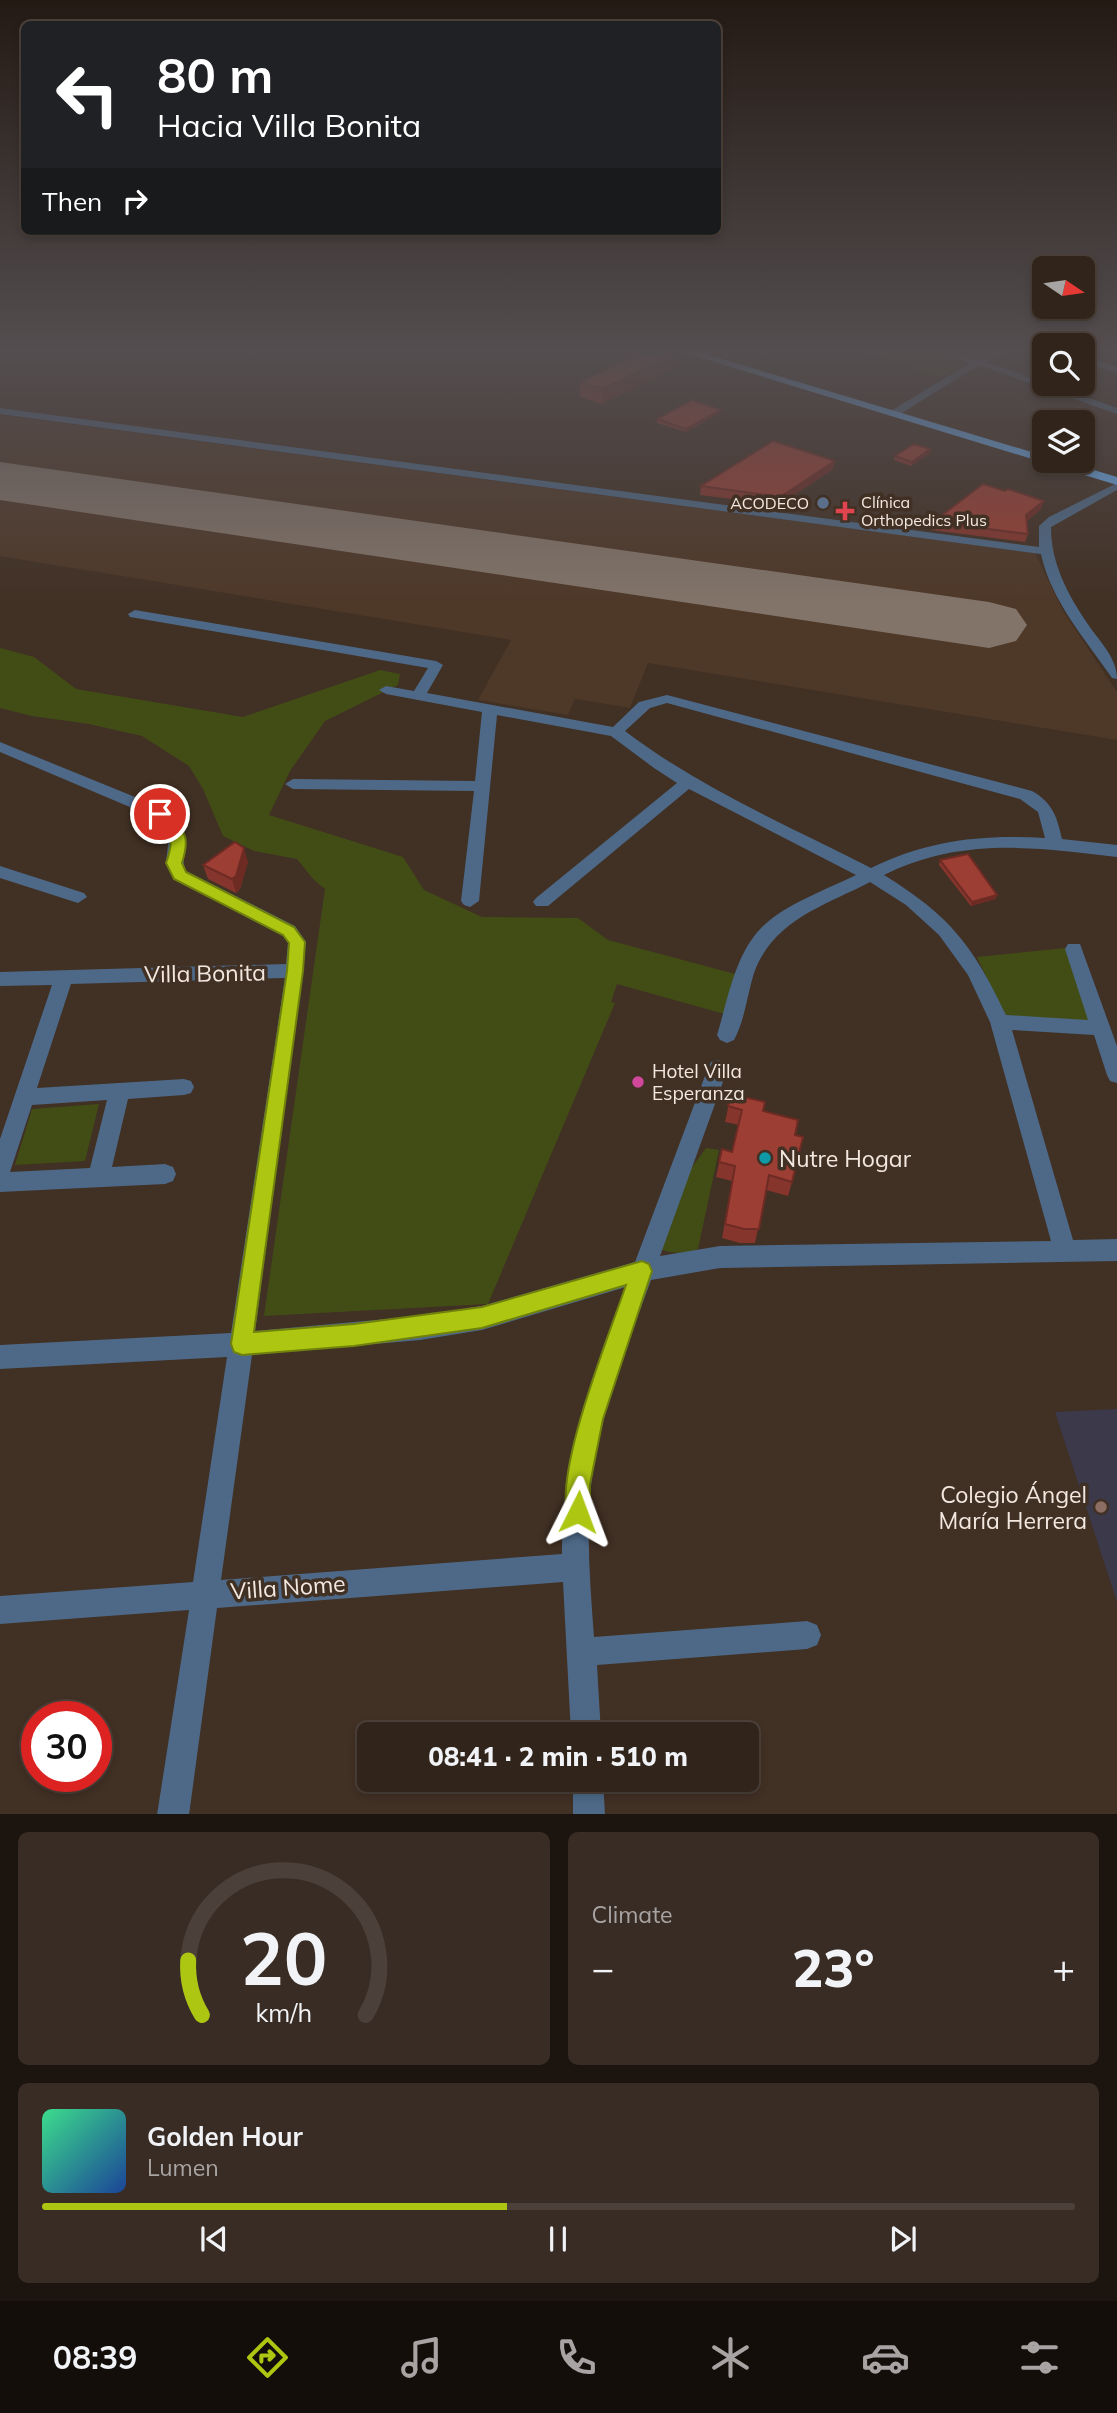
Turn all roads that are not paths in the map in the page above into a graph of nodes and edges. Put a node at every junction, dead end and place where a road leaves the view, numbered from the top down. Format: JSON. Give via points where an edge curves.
{"nodes":[{"id":1,"x":191,"y":437,"type":"edge"},
{"id":2,"x":974,"y":437,"type":"edge"},
{"id":3,"x":986,"y":437,"type":"edge"},
{"id":4,"x":1032,"y":449,"type":"edge"},
{"id":5,"x":1032,"y":456,"type":"edge"},
{"id":6,"x":1095,"y":470,"type":"edge"},
{"id":7,"x":1089,"y":473,"type":"edge"},
{"id":8,"x":1117,"y":480,"type":"edge"},
{"id":9,"x":1043,"y":551,"type":"junction"},
{"id":10,"x":135,"y":614,"type":"dead end"},
{"id":11,"x":1117,"y":675,"type":"edge"},
{"id":12,"x":386,"y":690,"type":"dead end"},
{"id":13,"x":418,"y":696,"type":"junction"},
{"id":14,"x":490,"y":708,"type":"junction"},
{"id":15,"x":616,"y":732,"type":"junction"},
{"id":16,"x":0,"y":747,"type":"edge"},
{"id":17,"x":688,"y":782,"type":"junction"},
{"id":18,"x":293,"y":784,"type":"dead end"},
{"id":19,"x":481,"y":786,"type":"junction"},
{"id":20,"x":1055,"y":844,"type":"junction"},
{"id":21,"x":1117,"y":851,"type":"edge"},
{"id":22,"x":0,"y":872,"type":"edge"},
{"id":23,"x":871,"y":875,"type":"junction"},
{"id":24,"x":78,"y":897,"type":"dead end"},
{"id":25,"x":470,"y":901,"type":"dead end"},
{"id":26,"x":542,"y":902,"type":"dead end"},
{"id":27,"x":1074,"y":949,"type":"dead end"},
{"id":28,"x":295,"y":971,"type":"junction"},
{"id":29,"x":64,"y":976,"type":"junction"},
{"id":30,"x":0,"y":979,"type":"edge"},
{"id":31,"x":1000,"y":1021,"type":"junction"},
{"id":32,"x":1101,"y":1028,"type":"junction"},
{"id":33,"x":727,"y":1035,"type":"dead end"},
{"id":34,"x":718,"y":1068,"type":"dead end"},
{"id":35,"x":1117,"y":1075,"type":"edge"},
{"id":36,"x":184,"y":1087,"type":"dead end"},
{"id":37,"x":119,"y":1093,"type":"junction"},
{"id":38,"x":24,"y":1097,"type":"junction"},
{"id":39,"x":0,"y":1171,"type":"edge"},
{"id":40,"x":165,"y":1174,"type":"dead end"},
{"id":41,"x":99,"y":1177,"type":"junction"},
{"id":42,"x":0,"y":1182,"type":"edge"},
{"id":43,"x":1065,"y":1250,"type":"junction"},
{"id":44,"x":1117,"y":1250,"type":"edge"},
{"id":45,"x":642,"y":1271,"type":"junction"},
{"id":46,"x":242,"y":1344,"type":"junction"},
{"id":47,"x":0,"y":1357,"type":"edge"},
{"id":48,"x":576,"y":1567,"type":"junction"},
{"id":49,"x":205,"y":1592,"type":"junction"},
{"id":50,"x":0,"y":1609,"type":"edge"},
{"id":51,"x":807,"y":1635,"type":"dead end"},
{"id":52,"x":583,"y":1652,"type":"junction"},
{"id":53,"x":586,"y":1722,"type":"edge"},
{"id":54,"x":588,"y":1792,"type":"edge"},
{"id":55,"x":173,"y":1814,"type":"edge"},
{"id":56,"x":589,"y":1814,"type":"edge"}],
"edges":[{"from":1,"to":9,"type":"street"},
{"from":2,"to":5,"type":"highway"},
{"from":3,"to":4,"type":"highway"},
{"from":6,"to":8,"type":"highway"},
{"from":7,"to":8,"type":"highway"},
{"from":8,"to":9,"type":"street","via":[[1045,526]]},
{"from":9,"to":11,"type":"street","via":[[1066,600]]},
{"from":10,"to":13,"type":"street","via":[[436,665]]},
{"from":12,"to":13,"type":"street"},
{"from":13,"to":14,"type":"street"},
{"from":14,"to":15,"type":"street"},
{"from":14,"to":19,"type":"street"},
{"from":15,"to":17,"type":"street"},
{"from":15,"to":20,"type":"street","via":[[653,698],[667,699],[1026,795],[1041,802],[1048,812]]},
{"from":16,"to":28,"type":"street","via":[[160,814],[179,835],[174,863],[180,876],[289,931],[297,942]]},
{"from":17,"to":23,"type":"street"},
{"from":17,"to":26,"type":"street"},
{"from":18,"to":19,"type":"street"},
{"from":19,"to":25,"type":"street"},
{"from":20,"to":21,"type":"street"},
{"from":20,"to":23,"type":"street","via":[[955,845],[920,853]]},
{"from":22,"to":24,"type":"street"},
{"from":23,"to":31,"type":"street","via":[[912,901],[945,930],[976,971]]},
{"from":23,"to":33,"type":"street","via":[[786,918],[762,938]]},
{"from":27,"to":32,"type":"street"},
{"from":28,"to":29,"type":"street","name":"Villa Bonita"},
{"from":28,"to":46,"type":"street","name":"Villa Bonita"},
{"from":29,"to":30,"type":"street","name":"Villa Bonita"},
{"from":29,"to":38,"type":"street"},
{"from":31,"to":32,"type":"street"},
{"from":31,"to":43,"type":"street"},
{"from":32,"to":35,"type":"street"},
{"from":34,"to":45,"type":"street"},
{"from":36,"to":37,"type":"street"},
{"from":37,"to":38,"type":"street"},
{"from":37,"to":41,"type":"street"},
{"from":38,"to":39,"type":"street"},
{"from":40,"to":41,"type":"street"},
{"from":41,"to":42,"type":"street"},
{"from":43,"to":44,"type":"street"},
{"from":43,"to":45,"type":"street","via":[[720,1257]]},
{"from":45,"to":46,"type":"street","via":[[482,1318],[368,1334]]},
{"from":45,"to":48,"type":"street","via":[[591,1419],[579,1484]]},
{"from":46,"to":47,"type":"street"},
{"from":46,"to":49,"type":"street","name":"Villa Bonita"},
{"from":48,"to":49,"type":"street","name":"Villa Nome"},
{"from":48,"to":52,"type":"street"},
{"from":49,"to":50,"type":"street","name":"Villa Nome"},
{"from":49,"to":55,"type":"street","name":"Villa Bonita"},
{"from":51,"to":52,"type":"street"},
{"from":52,"to":53,"type":"street"},
{"from":54,"to":56,"type":"street"}]}
